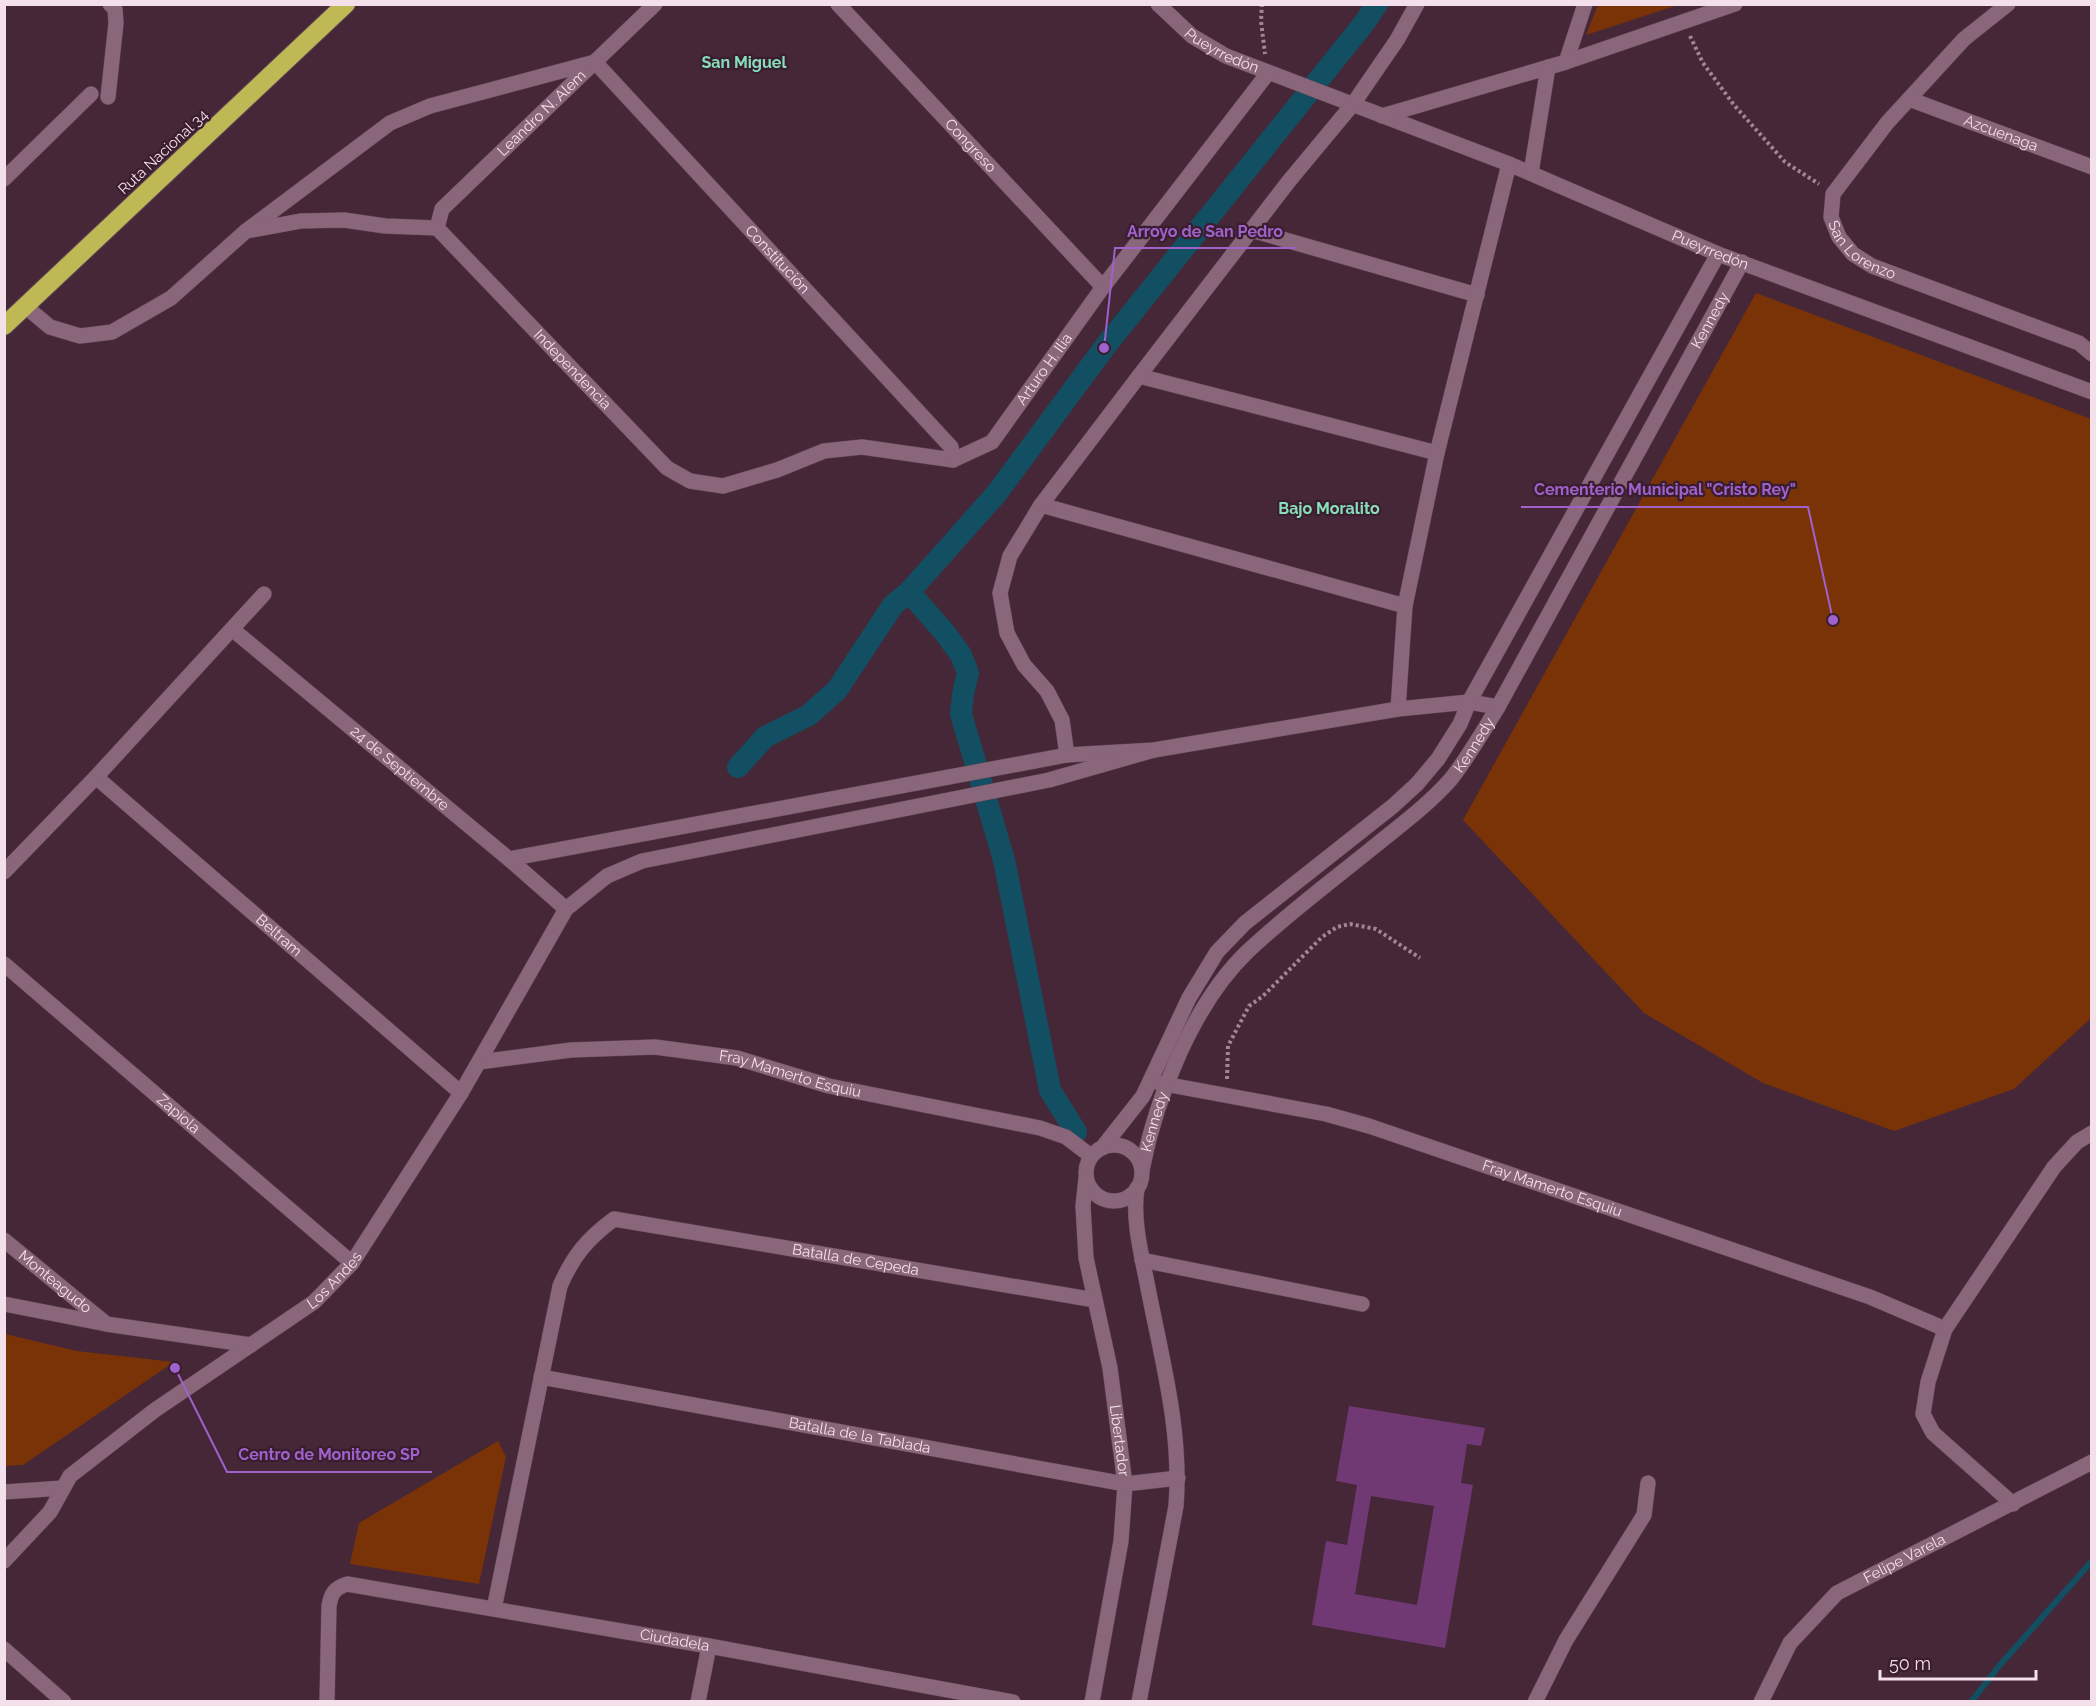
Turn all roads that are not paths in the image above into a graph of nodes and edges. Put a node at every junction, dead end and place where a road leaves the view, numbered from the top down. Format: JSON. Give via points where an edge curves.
{"nodes":[{"id":1,"x":110,"y":4,"type":"edge"},
{"id":2,"x":346,"y":4,"type":"edge"},
{"id":3,"x":655,"y":4,"type":"edge"},
{"id":4,"x":838,"y":4,"type":"edge"},
{"id":5,"x":1158,"y":4,"type":"edge"},
{"id":6,"x":1417,"y":4,"type":"edge"},
{"id":7,"x":1585,"y":4,"type":"edge"},
{"id":8,"x":1735,"y":4,"type":"edge"},
{"id":9,"x":2007,"y":4,"type":"edge"},
{"id":10,"x":595,"y":62,"type":"junction"},
{"id":11,"x":1566,"y":62,"type":"junction"},
{"id":12,"x":1548,"y":67,"type":"junction"},
{"id":13,"x":1268,"y":73,"type":"junction"},
{"id":14,"x":91,"y":93,"type":"dead end"},
{"id":15,"x":108,"y":97,"type":"dead end"},
{"id":16,"x":1909,"y":99,"type":"junction"},
{"id":17,"x":1353,"y":104,"type":"junction"},
{"id":18,"x":1382,"y":116,"type":"junction"},
{"id":19,"x":1509,"y":164,"type":"junction"},
{"id":20,"x":2091,"y":167,"type":"edge"},
{"id":21,"x":1531,"y":173,"type":"junction"},
{"id":22,"x":4,"y":179,"type":"edge"},
{"id":23,"x":437,"y":228,"type":"junction"},
{"id":24,"x":1251,"y":230,"type":"junction"},
{"id":25,"x":246,"y":231,"type":"junction"},
{"id":26,"x":1718,"y":254,"type":"junction"},
{"id":27,"x":1742,"y":262,"type":"junction"},
{"id":28,"x":1103,"y":287,"type":"junction"},
{"id":29,"x":1477,"y":295,"type":"junction"},
{"id":30,"x":25,"y":306,"type":"junction"},
{"id":31,"x":4,"y":326,"type":"edge"},
{"id":32,"x":2091,"y":354,"type":"edge"},
{"id":33,"x":1139,"y":376,"type":"junction"},
{"id":34,"x":2091,"y":392,"type":"edge"},
{"id":35,"x":1437,"y":453,"type":"junction"},
{"id":36,"x":953,"y":460,"type":"junction"},
{"id":37,"x":1041,"y":505,"type":"junction"},
{"id":38,"x":264,"y":594,"type":"dead end"},
{"id":39,"x":1405,"y":606,"type":"junction"},
{"id":40,"x":232,"y":629,"type":"junction"},
{"id":41,"x":1469,"y":702,"type":"junction"},
{"id":42,"x":1498,"y":706,"type":"junction"},
{"id":43,"x":1398,"y":709,"type":"junction"},
{"id":44,"x":1154,"y":750,"type":"junction"},
{"id":45,"x":1067,"y":755,"type":"junction"},
{"id":46,"x":96,"y":777,"type":"junction"},
{"id":47,"x":509,"y":859,"type":"junction"},
{"id":48,"x":4,"y":872,"type":"edge"},
{"id":49,"x":566,"y":909,"type":"junction"},
{"id":50,"x":4,"y":964,"type":"edge"},
{"id":51,"x":479,"y":1062,"type":"junction"},
{"id":52,"x":1151,"y":1081,"type":"junction"},
{"id":53,"x":1167,"y":1084,"type":"junction"},
{"id":54,"x":461,"y":1093,"type":"junction"},
{"id":55,"x":2091,"y":1133,"type":"edge"},
{"id":56,"x":1097,"y":1152,"type":"junction"},
{"id":57,"x":1142,"y":1170,"type":"junction"},
{"id":58,"x":1086,"y":1178,"type":"junction"},
{"id":59,"x":1137,"y":1188,"type":"junction"},
{"id":60,"x":4,"y":1240,"type":"edge"},
{"id":61,"x":1143,"y":1260,"type":"junction"},
{"id":62,"x":352,"y":1263,"type":"junction"},
{"id":63,"x":1095,"y":1300,"type":"junction"},
{"id":64,"x":4,"y":1304,"type":"edge"},
{"id":65,"x":1362,"y":1304,"type":"dead end"},
{"id":66,"x":106,"y":1324,"type":"junction"},
{"id":67,"x":1945,"y":1329,"type":"junction"},
{"id":68,"x":251,"y":1346,"type":"junction"},
{"id":69,"x":541,"y":1377,"type":"junction"},
{"id":70,"x":2091,"y":1462,"type":"edge"},
{"id":71,"x":1178,"y":1478,"type":"junction"},
{"id":72,"x":1648,"y":1483,"type":"dead end"},
{"id":73,"x":1125,"y":1484,"type":"junction"},
{"id":74,"x":63,"y":1488,"type":"junction"},
{"id":75,"x":4,"y":1492,"type":"edge"},
{"id":76,"x":2013,"y":1504,"type":"junction"},
{"id":77,"x":4,"y":1561,"type":"edge"},
{"id":78,"x":495,"y":1609,"type":"junction"},
{"id":79,"x":709,"y":1646,"type":"junction"},
{"id":80,"x":4,"y":1649,"type":"edge"},
{"id":81,"x":64,"y":1701,"type":"edge"},
{"id":82,"x":327,"y":1701,"type":"edge"},
{"id":83,"x":698,"y":1701,"type":"edge"},
{"id":84,"x":1013,"y":1701,"type":"edge"},
{"id":85,"x":1092,"y":1701,"type":"edge"},
{"id":86,"x":1138,"y":1701,"type":"edge"},
{"id":87,"x":1535,"y":1701,"type":"edge"},
{"id":88,"x":1761,"y":1701,"type":"edge"}],
"edges":[{"from":1,"to":15,"type":"street","via":[[115,9],[116,23]]},
{"from":2,"to":30,"type":"highway","name":"Ruta Nacional 34"},
{"from":3,"to":10,"type":"street","name":"Leandro N. Alem"},
{"from":4,"to":28,"type":"street","name":"Congreso"},
{"from":5,"to":13,"type":"street","name":"Pueyrredón","via":[[1192,36],[1226,56]]},
{"from":6,"to":17,"type":"street"},
{"from":7,"to":11,"type":"street"},
{"from":8,"to":11,"type":"street"},
{"from":9,"to":16,"type":"street","name":"San Lorenzo","via":[[1964,39]]},
{"from":10,"to":23,"type":"street","name":"Leandro N. Alem","via":[[442,208]]},
{"from":10,"to":25,"type":"street","via":[[430,106],[390,123]]},
{"from":10,"to":36,"type":"street","name":"Constitución","via":[[951,447]]},
{"from":11,"to":12,"type":"street"},
{"from":12,"to":18,"type":"street"},
{"from":12,"to":21,"type":"street"},
{"from":13,"to":17,"type":"street","name":"Pueyrredón"},
{"from":13,"to":28,"type":"street","name":"Arturo H. Ilia"},
{"from":14,"to":22,"type":"street"},
{"from":16,"to":20,"type":"street","name":"Azcuenaga"},
{"from":16,"to":32,"type":"street","name":"San Lorenzo","via":[[1833,194],[1831,217],[1839,237],[1872,266],[2079,342]]},
{"from":17,"to":18,"type":"street","name":"Pueyrredón"},
{"from":17,"to":24,"type":"street"},
{"from":18,"to":19,"type":"street","name":"Pueyrredón"},
{"from":19,"to":21,"type":"street","name":"Pueyrredón"},
{"from":19,"to":29,"type":"street"},
{"from":21,"to":26,"type":"street","name":"Pueyrredón"},
{"from":23,"to":25,"type":"street","via":[[322,220]]},
{"from":23,"to":36,"type":"street","name":"Independencia","via":[[667,468],[690,481],[723,486],[824,451],[862,447]]},
{"from":24,"to":29,"type":"street"},
{"from":24,"to":33,"type":"street"},
{"from":25,"to":30,"type":"street","via":[[171,298],[112,332],[80,336],[50,327]]},
{"from":26,"to":27,"type":"street","name":"Pueyrredón"},
{"from":26,"to":41,"type":"street","name":"Kennedy"},
{"from":27,"to":34,"type":"street","name":"Pueyrredón"},
{"from":27,"to":42,"type":"street","name":"Kennedy"},
{"from":28,"to":36,"type":"street","name":"Arturo H. Ilia","via":[[992,442]]},
{"from":29,"to":35,"type":"street"},
{"from":30,"to":31,"type":"highway","name":"Ruta Nacional 34"},
{"from":33,"to":35,"type":"street"},
{"from":33,"to":37,"type":"street"},
{"from":35,"to":39,"type":"street"},
{"from":37,"to":39,"type":"street"},
{"from":37,"to":45,"type":"street","via":[[1010,556],[1000,592],[1007,633],[1062,720]]},
{"from":38,"to":40,"type":"street"},
{"from":39,"to":43,"type":"street"},
{"from":40,"to":46,"type":"street"},
{"from":40,"to":47,"type":"street","name":"24 de Septiembre"},
{"from":41,"to":42,"type":"street"},
{"from":41,"to":43,"type":"street"},
{"from":41,"to":52,"type":"street","name":"Kennedy","via":[[1460,724],[1417,784],[1245,923],[1217,952],[1189,998]]},
{"from":42,"to":53,"type":"street","name":"Kennedy","via":[[1468,756],[1434,796],[1246,953],[1222,980],[1195,1024]]},
{"from":43,"to":44,"type":"street"},
{"from":44,"to":45,"type":"street"},
{"from":44,"to":49,"type":"street","via":[[1049,780],[642,861],[607,876]]},
{"from":45,"to":47,"type":"street"},
{"from":46,"to":48,"type":"street"},
{"from":46,"to":54,"type":"street","name":"Beltram"},
{"from":47,"to":49,"type":"street","name":"24 de Septiembre"},
{"from":49,"to":51,"type":"street","name":"Los Andes"},
{"from":50,"to":62,"type":"street","name":"Zapiola"},
{"from":51,"to":54,"type":"street","name":"Los Andes"},
{"from":51,"to":56,"type":"street","name":"Fray Mamerto Esquiu","via":[[571,1050],[655,1047],[737,1059],[829,1086],[1040,1128]]},
{"from":52,"to":53,"type":"street","name":"Fray Mamerto Esquiu"},
{"from":52,"to":56,"type":"street","name":"Kennedy","via":[[1129,1116]]},
{"from":53,"to":57,"type":"street","name":"Kennedy","via":[[1149,1133]]},
{"from":53,"to":67,"type":"street","name":"Fray Mamerto Esquiu","via":[[1369,1126],[1870,1297]]},
{"from":54,"to":62,"type":"street","name":"Los Andes"},
{"from":55,"to":67,"type":"street","via":[[2054,1167]]},
{"from":56,"to":57,"type":"street","via":[[1116,1146],[1126,1148]]},
{"from":56,"to":58,"type":"street","name":"Libertador","via":[[1087,1164]]},
{"from":57,"to":59,"type":"street"},
{"from":58,"to":59,"type":"street","via":[[1091,1190],[1105,1200],[1124,1200]]},
{"from":58,"to":63,"type":"street","name":"Libertador","via":[[1083,1231]]},
{"from":59,"to":61,"type":"street"},
{"from":60,"to":66,"type":"street","name":"Monteagudo"},
{"from":61,"to":65,"type":"street"},
{"from":61,"to":71,"type":"street","via":[[1172,1410]]},
{"from":62,"to":68,"type":"street","name":"Los Andes","via":[[314,1302]]},
{"from":63,"to":69,"type":"street","name":"Batalla de Cepeda","via":[[614,1219],[592,1235],[570,1263],[560,1286]]},
{"from":63,"to":73,"type":"street","name":"Libertador","via":[[1110,1368]]},
{"from":64,"to":66,"type":"street"},
{"from":66,"to":68,"type":"street"},
{"from":67,"to":76,"type":"street","via":[[1928,1382],[1923,1414],[1933,1433]]},
{"from":68,"to":74,"type":"street","name":"Los Andes","via":[[155,1410],[70,1476]]},
{"from":69,"to":73,"type":"street","name":"Batalla de la Tablada"},
{"from":69,"to":78,"type":"street"},
{"from":70,"to":76,"type":"street","name":"Felipe Varela"},
{"from":71,"to":73,"type":"street","name":"Batalla de la Tablada"},
{"from":71,"to":86,"type":"street"},
{"from":72,"to":87,"type":"street","via":[[1644,1515],[1566,1640]]},
{"from":73,"to":85,"type":"street","name":"Libertador","via":[[1121,1541]]},
{"from":74,"to":75,"type":"street"},
{"from":74,"to":77,"type":"street","name":"Los Andes","via":[[50,1512]]},
{"from":76,"to":88,"type":"street","name":"Felipe Varela","via":[[1837,1593],[1790,1642]]},
{"from":78,"to":79,"type":"street","name":"Ciudadela"},
{"from":78,"to":82,"type":"street","name":"Ciudadela","via":[[358,1585],[337,1588],[329,1606]]},
{"from":79,"to":83,"type":"street"},
{"from":79,"to":84,"type":"street","name":"Ciudadela"},
{"from":80,"to":81,"type":"street"}]}
